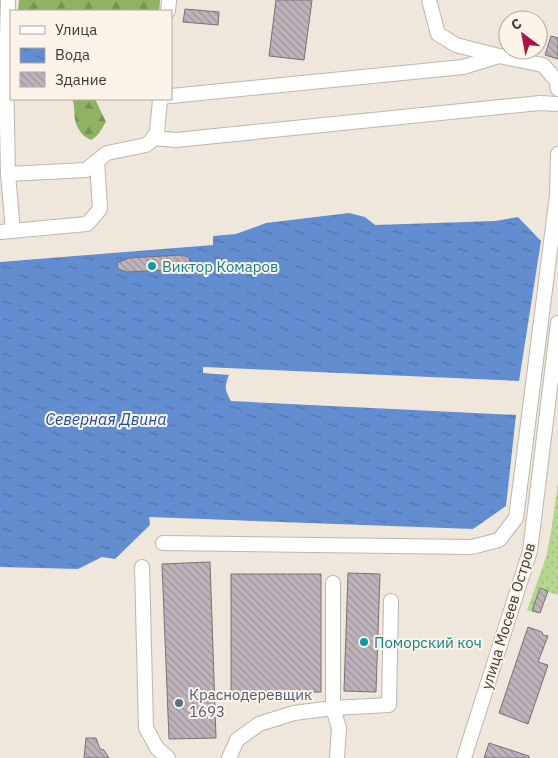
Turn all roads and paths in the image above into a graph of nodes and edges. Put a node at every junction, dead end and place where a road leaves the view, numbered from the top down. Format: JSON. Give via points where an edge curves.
{"nodes":[{"id":1,"x":8,"y":0,"type":"edge"},
{"id":2,"x":429,"y":0,"type":"edge"},
{"id":3,"x":498,"y":56,"type":"edge"},
{"id":4,"x":498,"y":56,"type":"edge"},
{"id":5,"x":519,"y":60,"type":"edge"},
{"id":6,"x":558,"y":89,"type":"edge"},
{"id":7,"x":172,"y":97,"type":"edge"},
{"id":8,"x":163,"y":100,"type":"edge"},
{"id":9,"x":558,"y":104,"type":"edge"},
{"id":10,"x":153,"y":138,"type":"junction"},
{"id":11,"x":558,"y":154,"type":"edge"},
{"id":12,"x":97,"y":161,"type":"junction"},
{"id":13,"x":8,"y":174,"type":"junction"},
{"id":14,"x":6,"y":232,"type":"edge"},
{"id":15,"x":558,"y":322,"type":"edge"},
{"id":16,"x":163,"y":543,"type":"dead end"},
{"id":17,"x":142,"y":568,"type":"dead end"},
{"id":18,"x":333,"y":583,"type":"dead end"},
{"id":19,"x":391,"y":601,"type":"dead end"},
{"id":20,"x":333,"y":708,"type":"junction"},
{"id":21,"x":168,"y":758,"type":"edge"},
{"id":22,"x":229,"y":758,"type":"edge"},
{"id":23,"x":337,"y":758,"type":"edge"},
{"id":24,"x":464,"y":758,"type":"edge"}],
"edges":[{"from":1,"to":13,"type":"street"},
{"from":2,"to":3,"type":"street","via":[[438,34],[456,45]]},
{"from":4,"to":7,"type":"street","via":[[463,68]]},
{"from":5,"to":6,"type":"street","via":[[543,65],[556,80]]},
{"from":8,"to":10,"type":"street"},
{"from":9,"to":10,"type":"street","via":[[540,103],[176,140]]},
{"from":10,"to":12,"type":"street","via":[[146,145],[107,153]]},
{"from":11,"to":16,"type":"street","via":[[557,195],[516,518],[499,540],[472,547]]},
{"from":12,"to":13,"type":"street","via":[[86,170]]},
{"from":12,"to":14,"type":"street","via":[[100,209],[87,224]]},
{"from":13,"to":14,"type":"street"},
{"from":15,"to":24,"type":"street","name":"улица Мосеев Остров","via":[[530,551]]},
{"from":17,"to":21,"type":"street","via":[[146,728],[157,748]]},
{"from":18,"to":20,"type":"street"},
{"from":19,"to":20,"type":"street","via":[[389,705]]},
{"from":20,"to":22,"type":"street","via":[[294,713],[259,724],[237,740]]},
{"from":20,"to":23,"type":"street","via":[[339,728]]}]}
